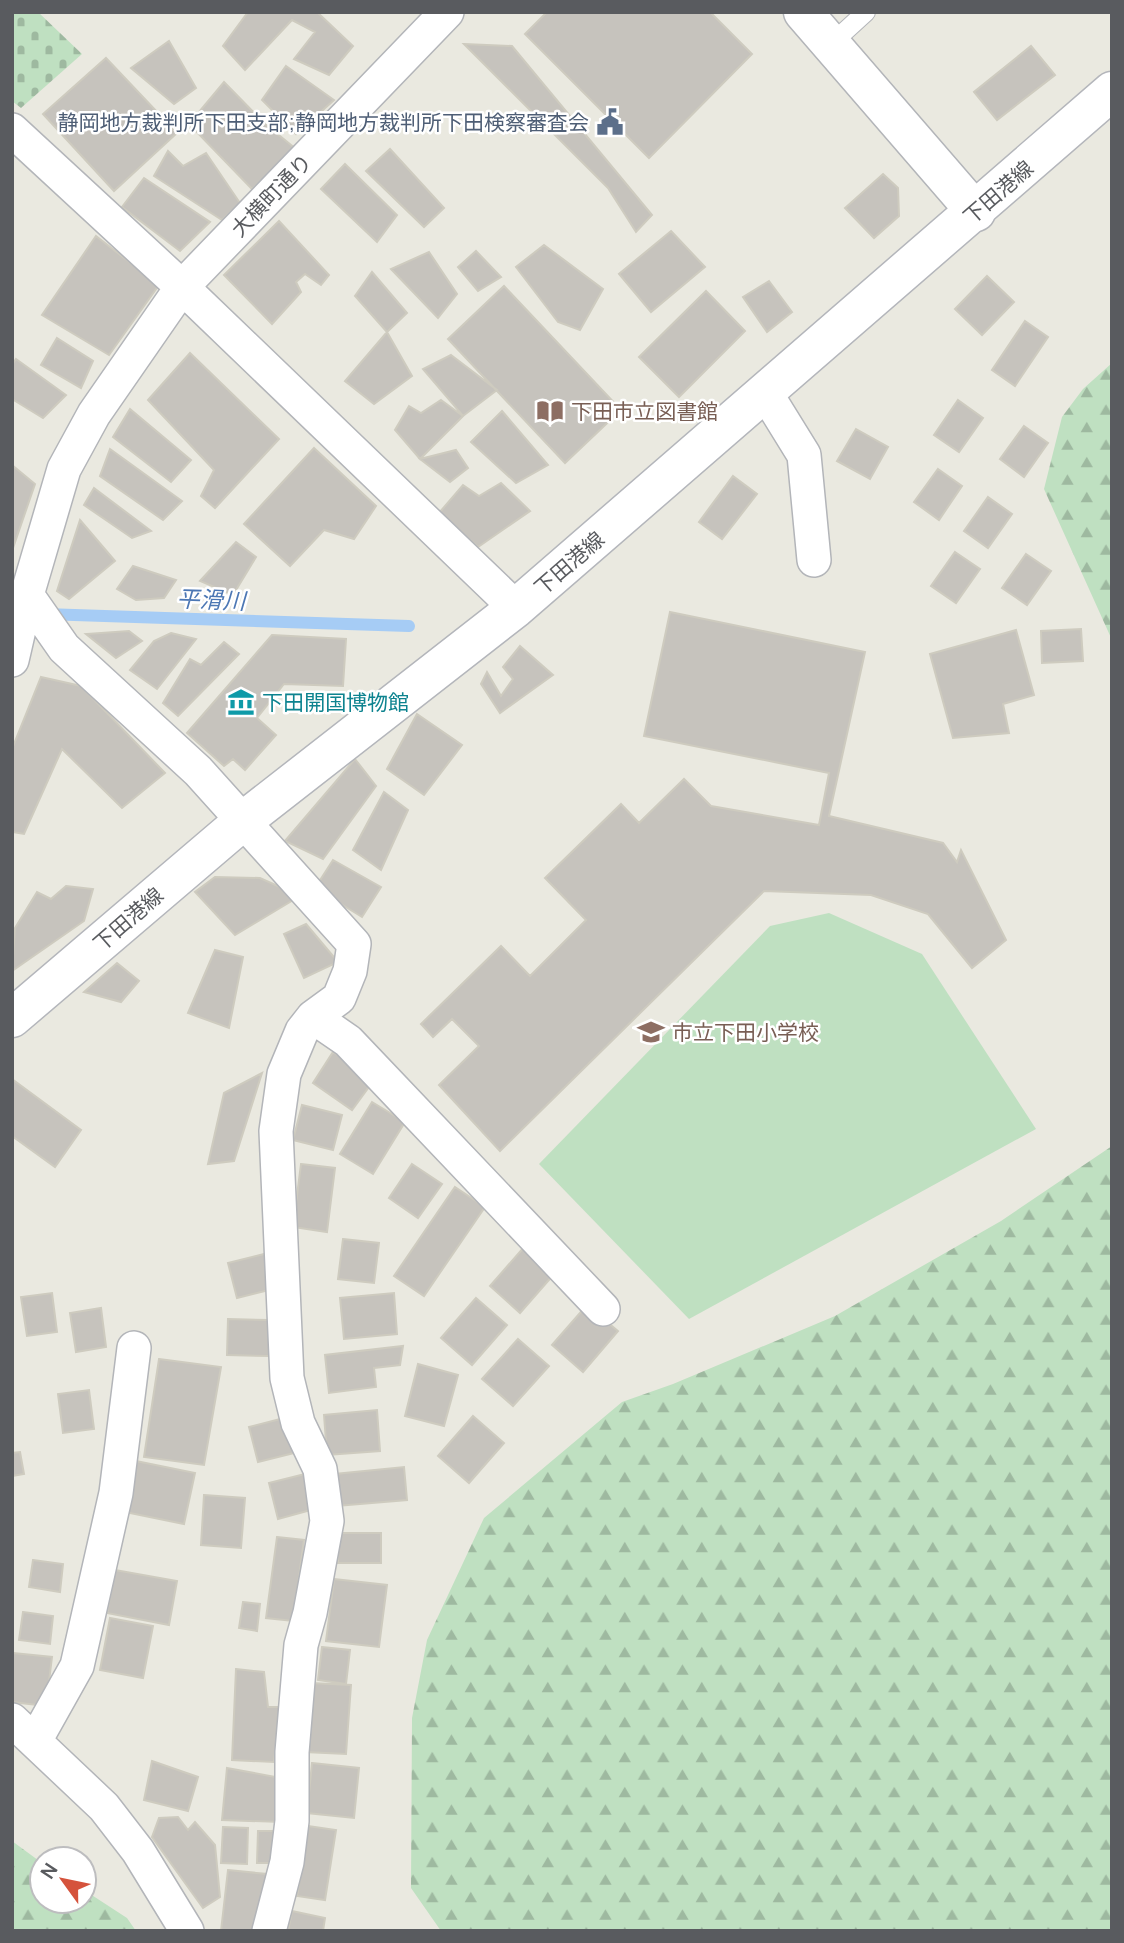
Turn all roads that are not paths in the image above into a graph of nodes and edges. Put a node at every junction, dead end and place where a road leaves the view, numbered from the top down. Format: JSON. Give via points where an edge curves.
{"nodes":[{"id":1,"x":447,"y":12,"type":"edge"},
{"id":2,"x":803,"y":12,"type":"edge"},
{"id":3,"x":866,"y":12,"type":"edge"},
{"id":4,"x":831,"y":44,"type":"junction"},
{"id":5,"x":1112,"y":91,"type":"edge"},
{"id":6,"x":12,"y":130,"type":"edge"},
{"id":7,"x":976,"y":212,"type":"junction"},
{"id":8,"x":182,"y":287,"type":"junction"},
{"id":9,"x":765,"y":393,"type":"junction"},
{"id":10,"x":814,"y":560,"type":"dead end"},
{"id":11,"x":20,"y":594,"type":"edge"},
{"id":12,"x":516,"y":608,"type":"junction"},
{"id":13,"x":12,"y":660,"type":"edge"},
{"id":14,"x":243,"y":821,"type":"junction"},
{"id":15,"x":313,"y":1017,"type":"junction"},
{"id":16,"x":12,"y":1018,"type":"edge"},
{"id":17,"x":603,"y":1309,"type":"dead end"},
{"id":18,"x":134,"y":1348,"type":"dead end"},
{"id":19,"x":24,"y":1731,"type":"edge"},
{"id":20,"x":187,"y":1931,"type":"edge"},
{"id":21,"x":269,"y":1931,"type":"edge"}],
"edges":[{"from":1,"to":8,"type":"street","name":"大横町通り"},
{"from":2,"to":4,"type":"main road"},
{"from":3,"to":4,"type":"lane"},
{"from":4,"to":7,"type":"main road"},
{"from":5,"to":7,"type":"main road","name":"下田港線"},
{"from":6,"to":8,"type":"street"},
{"from":7,"to":9,"type":"main road","name":"下田港線"},
{"from":8,"to":11,"type":"street","name":"大横町通り","via":[[94,414],[64,468]]},
{"from":8,"to":12,"type":"street"},
{"from":9,"to":10,"type":"street","via":[[804,455]]},
{"from":9,"to":12,"type":"main road","name":"下田港線"},
{"from":11,"to":13,"type":"street","name":"大横町通り"},
{"from":11,"to":14,"type":"street","via":[[64,648],[198,771]]},
{"from":12,"to":14,"type":"main road","name":"下田港線"},
{"from":14,"to":15,"type":"street","via":[[354,944],[339,998]]},
{"from":14,"to":16,"type":"main road","name":"下田港線"},
{"from":15,"to":17,"type":"street","via":[[348,1041]]},
{"from":15,"to":21,"type":"street","via":[[284,1074],[276,1131],[277,1177],[288,1378],[298,1423],[320,1469],[327,1521],[301,1645],[292,1752],[292,1821]]},
{"from":18,"to":19,"type":"street","via":[[116,1493],[77,1666]]},
{"from":19,"to":20,"type":"street","via":[[104,1807],[138,1851]]}]}
